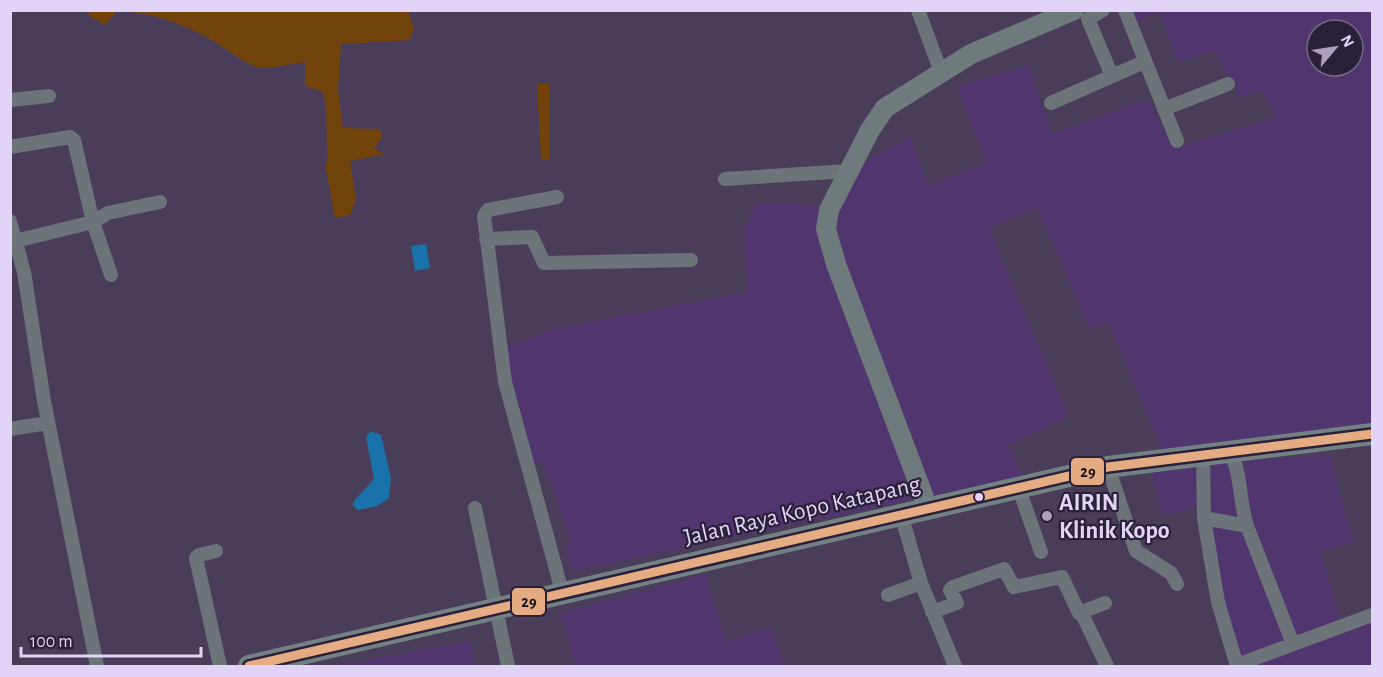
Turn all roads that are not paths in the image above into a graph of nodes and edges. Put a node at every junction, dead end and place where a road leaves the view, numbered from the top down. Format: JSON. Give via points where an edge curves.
{"nodes":[{"id":1,"x":918,"y":10,"type":"edge"},
{"id":2,"x":1074,"y":10,"type":"edge"},
{"id":3,"x":1103,"y":10,"type":"edge"},
{"id":4,"x":1125,"y":10,"type":"edge"},
{"id":5,"x":1144,"y":62,"type":"junction"},
{"id":6,"x":941,"y":72,"type":"junction"},
{"id":7,"x":1112,"y":76,"type":"junction"},
{"id":8,"x":1228,"y":84,"type":"dead end"},
{"id":9,"x":49,"y":96,"type":"dead end"},
{"id":10,"x":10,"y":100,"type":"edge"},
{"id":11,"x":1051,"y":103,"type":"dead end"},
{"id":12,"x":1164,"y":109,"type":"junction"},
{"id":13,"x":1177,"y":141,"type":"dead end"},
{"id":14,"x":10,"y":147,"type":"edge"},
{"id":15,"x":848,"y":171,"type":"junction"},
{"id":16,"x":725,"y":179,"type":"dead end"},
{"id":17,"x":557,"y":197,"type":"dead end"},
{"id":18,"x":160,"y":202,"type":"dead end"},
{"id":19,"x":10,"y":221,"type":"edge"},
{"id":20,"x":93,"y":222,"type":"junction"},
{"id":21,"x":486,"y":239,"type":"junction"},
{"id":22,"x":15,"y":241,"type":"junction"},
{"id":23,"x":691,"y":260,"type":"dead end"},
{"id":24,"x":17,"y":274,"type":"edge"},
{"id":25,"x":111,"y":275,"type":"dead end"},
{"id":26,"x":48,"y":423,"type":"junction"},
{"id":27,"x":10,"y":429,"type":"edge"},
{"id":28,"x":1372,"y":434,"type":"edge"},
{"id":29,"x":1230,"y":451,"type":"junction"},
{"id":30,"x":1203,"y":454,"type":"junction"},
{"id":31,"x":1108,"y":467,"type":"junction"},
{"id":32,"x":1019,"y":489,"type":"junction"},
{"id":33,"x":475,"y":508,"type":"dead end"},
{"id":34,"x":928,"y":508,"type":"junction"},
{"id":35,"x":901,"y":514,"type":"junction"},
{"id":36,"x":1204,"y":518,"type":"junction"},
{"id":37,"x":1247,"y":526,"type":"junction"},
{"id":38,"x":216,"y":551,"type":"dead end"},
{"id":39,"x":1041,"y":552,"type":"dead end"},
{"id":40,"x":921,"y":583,"type":"junction"},
{"id":41,"x":1176,"y":584,"type":"dead end"},
{"id":42,"x":563,"y":595,"type":"junction"},
{"id":43,"x":888,"y":595,"type":"dead end"},
{"id":44,"x":1106,"y":603,"type":"dead end"},
{"id":45,"x":497,"y":609,"type":"junction"},
{"id":46,"x":933,"y":612,"type":"junction"},
{"id":47,"x":1081,"y":612,"type":"junction"},
{"id":48,"x":1372,"y":615,"type":"edge"},
{"id":49,"x":1293,"y":644,"type":"junction"},
{"id":50,"x":97,"y":666,"type":"edge"},
{"id":51,"x":220,"y":666,"type":"edge"},
{"id":52,"x":249,"y":666,"type":"edge"},
{"id":53,"x":508,"y":666,"type":"edge"},
{"id":54,"x":956,"y":666,"type":"edge"},
{"id":55,"x":1107,"y":666,"type":"edge"},
{"id":56,"x":1237,"y":666,"type":"edge"}],
"edges":[{"from":1,"to":6,"type":"street"},
{"from":2,"to":6,"type":"street","via":[[994,43]]},
{"from":3,"to":7,"type":"street","via":[[1088,19]]},
{"from":4,"to":5,"type":"street"},
{"from":5,"to":7,"type":"street"},
{"from":5,"to":12,"type":"street"},
{"from":6,"to":15,"type":"street","via":[[885,108]]},
{"from":7,"to":11,"type":"street"},
{"from":8,"to":12,"type":"street"},
{"from":9,"to":10,"type":"street"},
{"from":12,"to":13,"type":"street"},
{"from":14,"to":20,"type":"street","via":[[73,138]]},
{"from":15,"to":16,"type":"street"},
{"from":15,"to":34,"type":"street","via":[[826,219],[828,240]]},
{"from":17,"to":21,"type":"street","via":[[488,210],[484,216]]},
{"from":18,"to":20,"type":"street","via":[[108,213]]},
{"from":19,"to":22,"type":"street"},
{"from":20,"to":22,"type":"street"},
{"from":20,"to":25,"type":"street"},
{"from":21,"to":23,"type":"street","via":[[532,237],[544,263]]},
{"from":21,"to":42,"type":"street","via":[[506,382]]},
{"from":22,"to":24,"type":"street"},
{"from":24,"to":26,"type":"street"},
{"from":26,"to":27,"type":"street"},
{"from":26,"to":50,"type":"street"},
{"from":28,"to":29,"type":"main road","name":"Jalan Raya Kopo Katapang"},
{"from":29,"to":30,"type":"main road","name":"Jalan Raya Kopo Katapang"},
{"from":29,"to":37,"type":"street","via":[[1239,469],[1242,512]]},
{"from":30,"to":31,"type":"main road","name":"Jalan Raya Kopo Katapang"},
{"from":30,"to":36,"type":"street"},
{"from":31,"to":32,"type":"main road","name":"Jalan Raya Kopo Katapang"},
{"from":31,"to":41,"type":"street","via":[[1136,551],[1171,573]]},
{"from":32,"to":34,"type":"main road","name":"Jalan Raya Kopo Katapang"},
{"from":32,"to":39,"type":"street"},
{"from":33,"to":45,"type":"street"},
{"from":34,"to":35,"type":"main road","name":"Jalan Raya Kopo Katapang"},
{"from":35,"to":40,"type":"street"},
{"from":35,"to":42,"type":"main road","name":"Jalan Raya Kopo Katapang"},
{"from":36,"to":37,"type":"street"},
{"from":36,"to":56,"type":"street","via":[[1218,603]]},
{"from":37,"to":49,"type":"street"},
{"from":38,"to":51,"type":"street","via":[[196,558]]},
{"from":40,"to":43,"type":"street"},
{"from":40,"to":46,"type":"street"},
{"from":42,"to":45,"type":"main road","name":"Jalan Raya Kopo Katapang"},
{"from":44,"to":47,"type":"street"},
{"from":45,"to":52,"type":"main road","name":"Jalan Raya Kopo Katapang"},
{"from":45,"to":53,"type":"street"},
{"from":46,"to":47,"type":"street","via":[[957,603],[950,590],[952,586],[1004,569],[1014,587],[1062,577]]},
{"from":46,"to":54,"type":"street"},
{"from":47,"to":55,"type":"street"},
{"from":48,"to":49,"type":"street"},
{"from":49,"to":56,"type":"street"}]}
